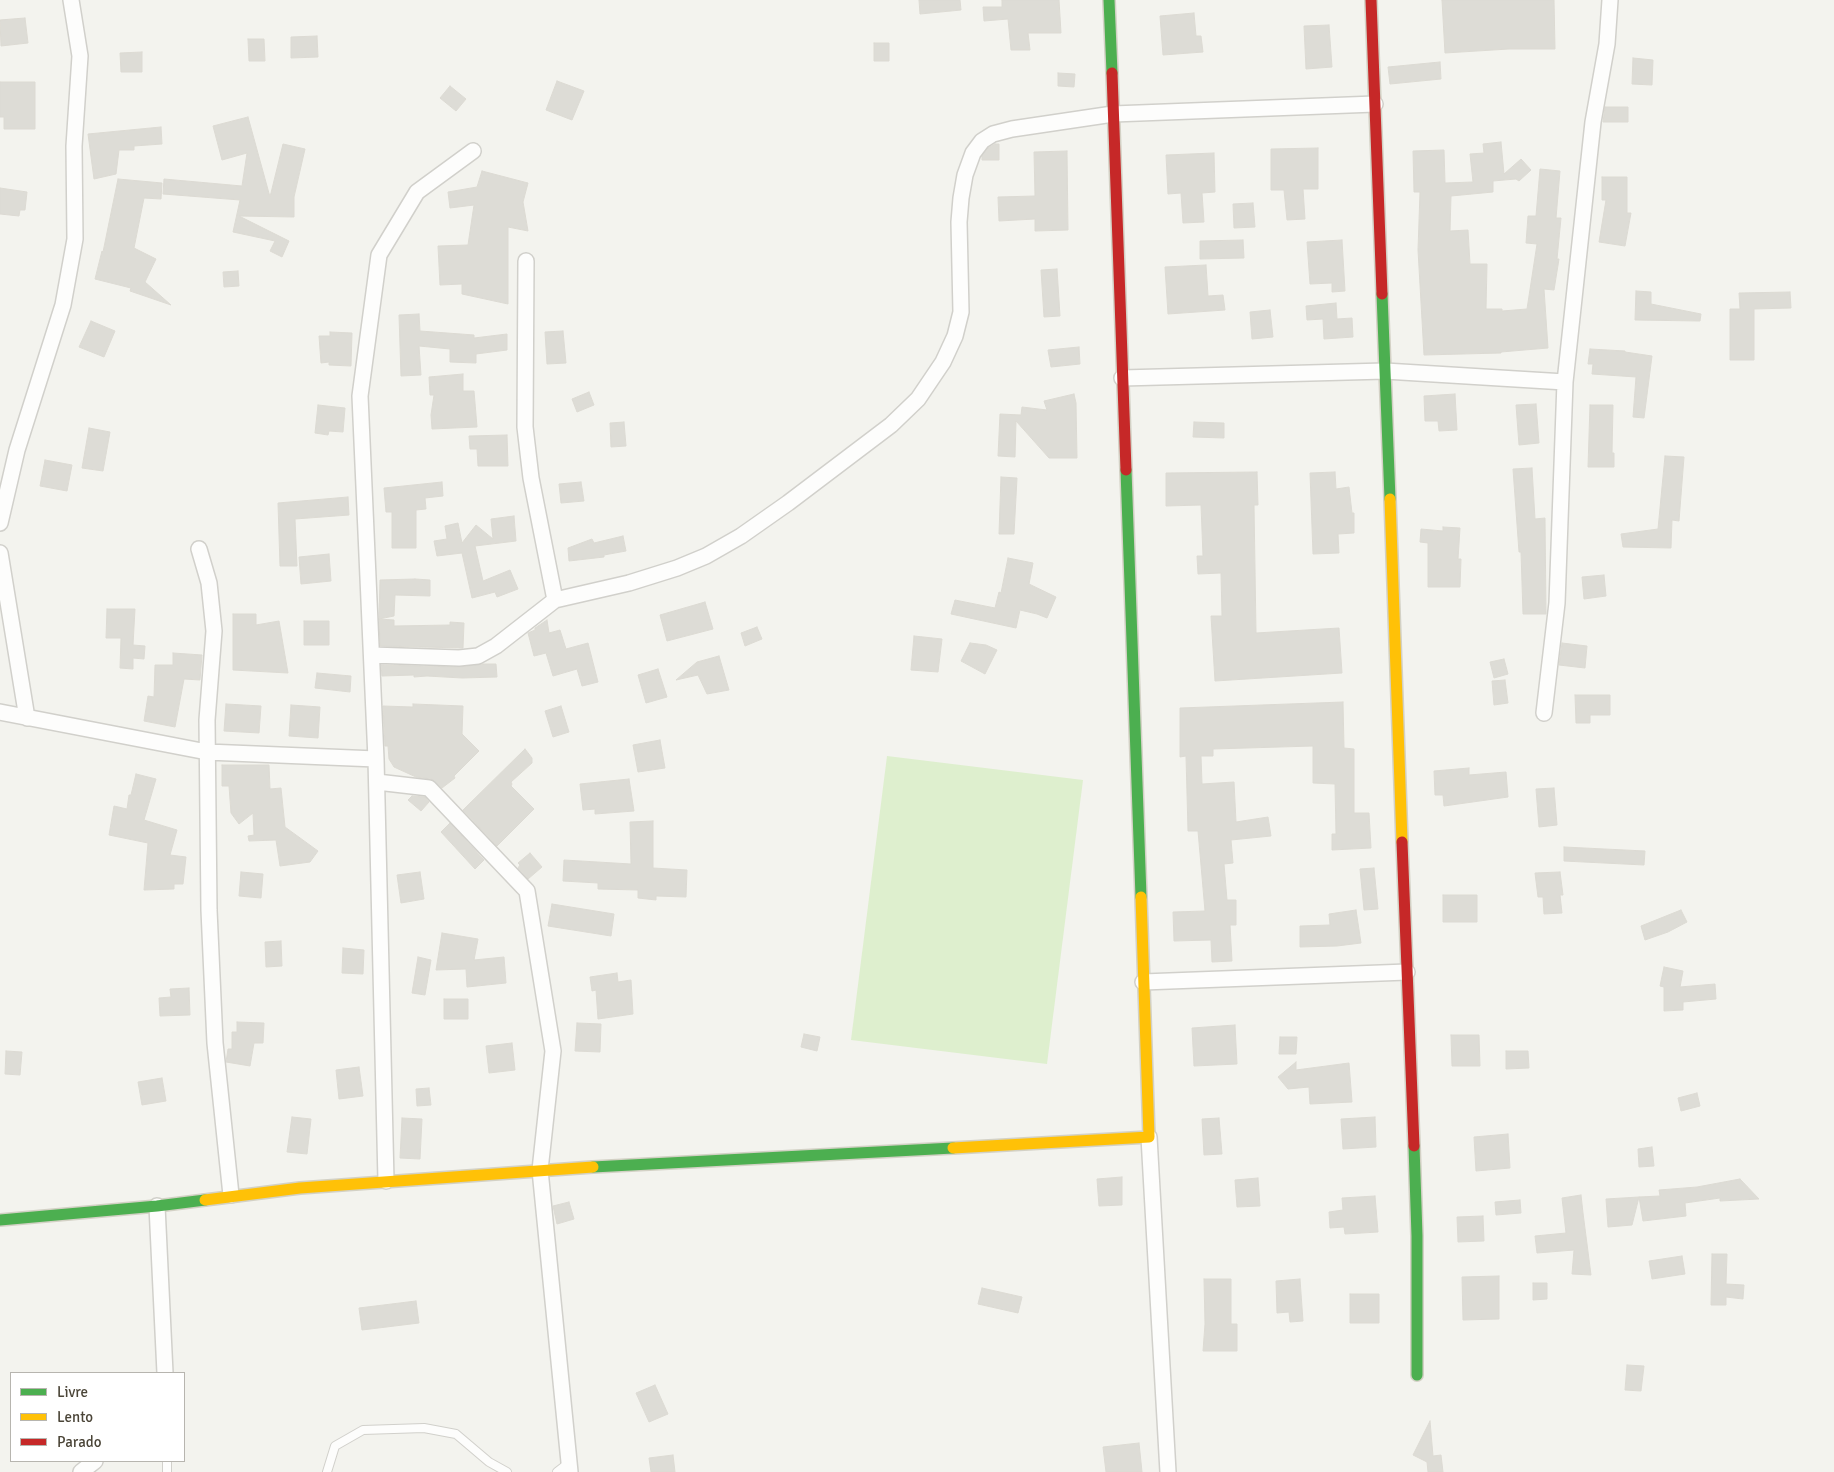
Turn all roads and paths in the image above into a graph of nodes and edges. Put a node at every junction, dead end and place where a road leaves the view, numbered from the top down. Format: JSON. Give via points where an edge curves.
{"nodes":[{"id":1,"x":71,"y":0,"type":"edge"},
{"id":2,"x":1109,"y":0,"type":"edge"},
{"id":3,"x":1371,"y":0,"type":"edge"},
{"id":4,"x":1610,"y":0,"type":"edge"},
{"id":5,"x":1375,"y":104,"type":"junction"},
{"id":6,"x":1113,"y":114,"type":"junction"},
{"id":7,"x":473,"y":151,"type":"dead end"},
{"id":8,"x":526,"y":261,"type":"dead end"},
{"id":9,"x":1385,"y":371,"type":"junction"},
{"id":10,"x":1122,"y":378,"type":"junction"},
{"id":11,"x":1565,"y":382,"type":"junction"},
{"id":12,"x":0,"y":523,"type":"edge"},
{"id":13,"x":199,"y":548,"type":"dead end"},
{"id":14,"x":0,"y":553,"type":"edge"},
{"id":15,"x":555,"y":600,"type":"junction"},
{"id":16,"x":372,"y":655,"type":"junction"},
{"id":17,"x":0,"y":712,"type":"edge"},
{"id":18,"x":1544,"y":713,"type":"dead end"},
{"id":19,"x":27,"y":718,"type":"junction"},
{"id":20,"x":207,"y":752,"type":"junction"},
{"id":21,"x":376,"y":759,"type":"junction"},
{"id":22,"x":377,"y":782,"type":"junction"},
{"id":23,"x":1407,"y":972,"type":"junction"},
{"id":24,"x":1142,"y":982,"type":"junction"},
{"id":25,"x":1149,"y":1137,"type":"junction"},
{"id":26,"x":540,"y":1170,"type":"junction"},
{"id":27,"x":386,"y":1181,"type":"junction"},
{"id":28,"x":231,"y":1195,"type":"junction"},
{"id":29,"x":157,"y":1206,"type":"junction"},
{"id":30,"x":0,"y":1220,"type":"edge"},
{"id":31,"x":165,"y":1372,"type":"edge"},
{"id":32,"x":1417,"y":1375,"type":"dead end"},
{"id":33,"x":94,"y":1462,"type":"edge"},
{"id":34,"x":570,"y":1467,"type":"edge"},
{"id":35,"x":81,"y":1472,"type":"edge"},
{"id":36,"x":327,"y":1472,"type":"edge"},
{"id":37,"x":507,"y":1472,"type":"edge"},
{"id":38,"x":557,"y":1472,"type":"edge"},
{"id":39,"x":1168,"y":1472,"type":"edge"}],
"edges":[{"from":1,"to":12,"type":"street","via":[[80,56],[74,146],[75,239],[63,305],[17,450]]},
{"from":2,"to":6,"type":"street"},
{"from":3,"to":5,"type":"street"},
{"from":4,"to":11,"type":"street","via":[[1607,44],[1593,122]]},
{"from":5,"to":6,"type":"street"},
{"from":5,"to":9,"type":"street"},
{"from":6,"to":10,"type":"street"},
{"from":6,"to":15,"type":"street","via":[[993,134],[982,141],[973,153],[960,198],[961,312],[955,336],[943,362],[918,399],[891,426],[734,541],[706,556],[629,583]]},
{"from":7,"to":16,"type":"street","via":[[417,192],[378,255],[360,396]]},
{"from":8,"to":15,"type":"street","via":[[525,427],[531,478]]},
{"from":9,"to":10,"type":"street"},
{"from":9,"to":11,"type":"street"},
{"from":9,"to":23,"type":"street"},
{"from":10,"to":24,"type":"street"},
{"from":11,"to":18,"type":"street","via":[[1557,603]]},
{"from":13,"to":20,"type":"street","via":[[209,584],[214,631]]},
{"from":14,"to":19,"type":"street"},
{"from":15,"to":16,"type":"street","via":[[478,656]]},
{"from":16,"to":21,"type":"street"},
{"from":17,"to":19,"type":"street"},
{"from":19,"to":20,"type":"street"},
{"from":20,"to":21,"type":"street"},
{"from":20,"to":28,"type":"street","via":[[215,1043]]},
{"from":21,"to":22,"type":"street"},
{"from":22,"to":26,"type":"street","via":[[429,788],[526,890],[553,1051]]},
{"from":22,"to":27,"type":"street"},
{"from":23,"to":24,"type":"street"},
{"from":23,"to":32,"type":"street","via":[[1417,1236]]},
{"from":24,"to":25,"type":"street"},
{"from":25,"to":26,"type":"street"},
{"from":25,"to":39,"type":"street"},
{"from":26,"to":27,"type":"street"},
{"from":26,"to":34,"type":"street"},
{"from":27,"to":28,"type":"street"},
{"from":28,"to":29,"type":"street"},
{"from":29,"to":30,"type":"street"},
{"from":29,"to":31,"type":"street"},
{"from":33,"to":35,"type":"street"},
{"from":34,"to":38,"type":"lane"},
{"from":36,"to":37,"type":"lane","via":[[335,1446],[363,1430],[424,1428],[456,1434]]}]}
